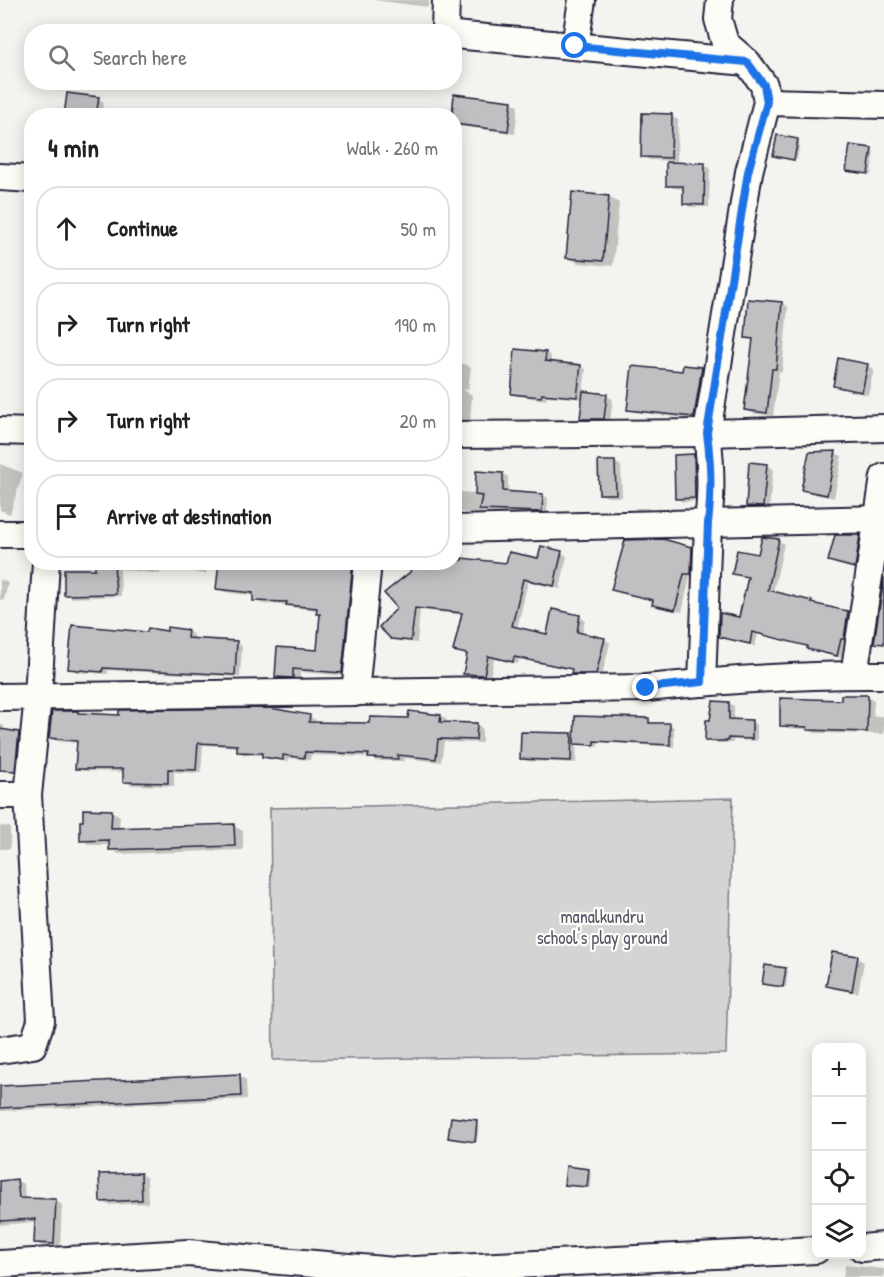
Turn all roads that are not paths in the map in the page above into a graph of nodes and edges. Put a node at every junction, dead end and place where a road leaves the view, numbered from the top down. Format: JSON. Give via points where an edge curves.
{"nodes":[{"id":1,"x":446,"y":0,"type":"edge"},
{"id":2,"x":582,"y":0,"type":"edge"},
{"id":3,"x":720,"y":0,"type":"edge"},
{"id":4,"x":445,"y":24,"type":"edge"},
{"id":5,"x":462,"y":36,"type":"edge"},
{"id":6,"x":575,"y":46,"type":"junction"},
{"id":7,"x":747,"y":62,"type":"junction"},
{"id":8,"x":767,"y":102,"type":"junction"},
{"id":9,"x":884,"y":105,"type":"edge"},
{"id":10,"x":0,"y":177,"type":"edge"},
{"id":11,"x":24,"y":178,"type":"edge"},
{"id":12,"x":884,"y":428,"type":"edge"},
{"id":13,"x":0,"y":431,"type":"edge"},
{"id":14,"x":24,"y":432,"type":"edge"},
{"id":15,"x":707,"y":433,"type":"junction"},
{"id":16,"x":462,"y":435,"type":"edge"},
{"id":17,"x":884,"y":477,"type":"edge"},
{"id":18,"x":881,"y":519,"type":"edge"},
{"id":19,"x":708,"y":523,"type":"junction"},
{"id":20,"x":462,"y":529,"type":"edge"},
{"id":21,"x":0,"y":534,"type":"edge"},
{"id":22,"x":24,"y":534,"type":"edge"},
{"id":23,"x":46,"y":570,"type":"edge"},
{"id":24,"x":367,"y":570,"type":"edge"},
{"id":25,"x":854,"y":675,"type":"junction"},
{"id":26,"x":884,"y":675,"type":"edge"},
{"id":27,"x":702,"y":682,"type":"junction"},
{"id":28,"x":355,"y":693,"type":"junction"},
{"id":29,"x":38,"y":696,"type":"junction"},
{"id":30,"x":0,"y":697,"type":"edge"},
{"id":31,"x":0,"y":795,"type":"edge"},
{"id":32,"x":28,"y":795,"type":"junction"},
{"id":33,"x":0,"y":1050,"type":"edge"},
{"id":34,"x":884,"y":1246,"type":"edge"},
{"id":35,"x":866,"y":1248,"type":"edge"},
{"id":36,"x":812,"y":1250,"type":"edge"},
{"id":37,"x":0,"y":1264,"type":"edge"},
{"id":38,"x":594,"y":1270,"type":"edge"}],
"edges":[{"from":1,"to":4,"type":"street"},
{"from":2,"to":6,"type":"street"},
{"from":3,"to":7,"type":"street","via":[[718,19],[725,43]]},
{"from":5,"to":6,"type":"street"},
{"from":6,"to":7,"type":"street"},
{"from":7,"to":8,"type":"street","via":[[764,85]]},
{"from":8,"to":9,"type":"street"},
{"from":8,"to":15,"type":"street","via":[[748,172]]},
{"from":10,"to":11,"type":"street"},
{"from":12,"to":15,"type":"street"},
{"from":13,"to":14,"type":"street"},
{"from":15,"to":16,"type":"street"},
{"from":15,"to":19,"type":"street","via":[[711,463]]},
{"from":17,"to":18,"type":"street"},
{"from":18,"to":19,"type":"street"},
{"from":18,"to":25,"type":"street"},
{"from":19,"to":20,"type":"street"},
{"from":19,"to":27,"type":"street"},
{"from":21,"to":22,"type":"street"},
{"from":23,"to":29,"type":"street"},
{"from":24,"to":28,"type":"street"},
{"from":25,"to":26,"type":"street"},
{"from":25,"to":27,"type":"street"},
{"from":27,"to":28,"type":"street","via":[[646,688]]},
{"from":28,"to":29,"type":"street"},
{"from":29,"to":30,"type":"street"},
{"from":29,"to":32,"type":"street"},
{"from":31,"to":32,"type":"street"},
{"from":32,"to":33,"type":"street","via":[[41,1021],[33,1045]]},
{"from":34,"to":35,"type":"street"},
{"from":36,"to":38,"type":"street"},
{"from":37,"to":38,"type":"street","via":[[188,1253],[395,1271]]}]}
